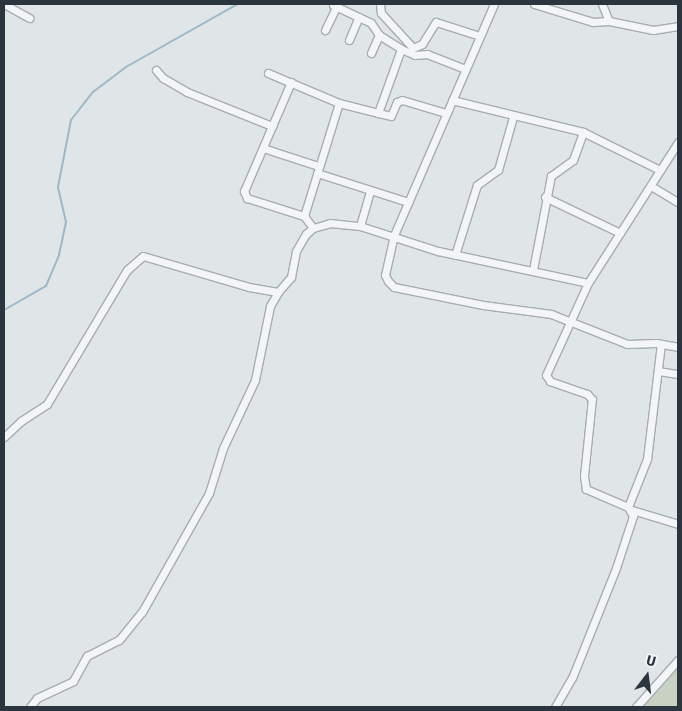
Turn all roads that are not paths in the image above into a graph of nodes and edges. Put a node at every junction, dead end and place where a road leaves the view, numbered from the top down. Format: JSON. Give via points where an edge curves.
{"nodes":[{"id":1,"x":4,"y":4,"type":"edge"},
{"id":2,"x":380,"y":4,"type":"edge"},
{"id":3,"x":494,"y":4,"type":"edge"},
{"id":4,"x":534,"y":4,"type":"edge"},
{"id":5,"x":602,"y":4,"type":"edge"},
{"id":6,"x":359,"y":17,"type":"junction"},
{"id":7,"x":29,"y":18,"type":"dead end"},
{"id":8,"x":610,"y":21,"type":"junction"},
{"id":9,"x":678,"y":26,"type":"edge"},
{"id":10,"x":325,"y":30,"type":"dead end"},
{"id":11,"x":379,"y":35,"type":"junction"},
{"id":12,"x":480,"y":36,"type":"junction"},
{"id":13,"x":349,"y":40,"type":"dead end"},
{"id":14,"x":401,"y":49,"type":"junction"},
{"id":15,"x":371,"y":53,"type":"dead end"},
{"id":16,"x":465,"y":69,"type":"junction"},
{"id":17,"x":156,"y":70,"type":"dead end"},
{"id":18,"x":268,"y":73,"type":"dead end"},
{"id":19,"x":291,"y":82,"type":"junction"},
{"id":20,"x":452,"y":100,"type":"junction"},
{"id":21,"x":339,"y":103,"type":"junction"},
{"id":22,"x":378,"y":113,"type":"junction"},
{"id":23,"x":446,"y":113,"type":"junction"},
{"id":24,"x":513,"y":116,"type":"junction"},
{"id":25,"x":272,"y":126,"type":"junction"},
{"id":26,"x":583,"y":132,"type":"junction"},
{"id":27,"x":678,"y":142,"type":"edge"},
{"id":28,"x":263,"y":148,"type":"junction"},
{"id":29,"x":317,"y":170,"type":"junction"},
{"id":30,"x":660,"y":170,"type":"junction"},
{"id":31,"x":651,"y":186,"type":"junction"},
{"id":32,"x":370,"y":192,"type":"junction"},
{"id":33,"x":545,"y":197,"type":"junction"},
{"id":34,"x":408,"y":202,"type":"junction"},
{"id":35,"x":678,"y":202,"type":"edge"},
{"id":36,"x":304,"y":216,"type":"junction"},
{"id":37,"x":360,"y":226,"type":"junction"},
{"id":38,"x":312,"y":228,"type":"junction"},
{"id":39,"x":620,"y":233,"type":"junction"},
{"id":40,"x":394,"y":235,"type":"junction"},
{"id":41,"x":455,"y":255,"type":"junction"},
{"id":42,"x":533,"y":270,"type":"junction"},
{"id":43,"x":588,"y":283,"type":"junction"},
{"id":44,"x":278,"y":292,"type":"junction"},
{"id":45,"x":570,"y":320,"type":"junction"},
{"id":46,"x":661,"y":344,"type":"junction"},
{"id":47,"x":678,"y":348,"type":"edge"},
{"id":48,"x":658,"y":371,"type":"junction"},
{"id":49,"x":678,"y":374,"type":"edge"},
{"id":50,"x":4,"y":437,"type":"edge"},
{"id":51,"x":630,"y":509,"type":"junction"},
{"id":52,"x":678,"y":524,"type":"edge"},
{"id":53,"x":678,"y":660,"type":"edge"},
{"id":54,"x":30,"y":707,"type":"edge"},
{"id":55,"x":555,"y":707,"type":"edge"},
{"id":56,"x":636,"y":707,"type":"edge"}],
"edges":[{"from":1,"to":7,"type":"street"},
{"from":2,"to":12,"type":"street","via":[[381,13],[413,48],[422,44],[436,22]]},
{"from":3,"to":12,"type":"street"},
{"from":4,"to":8,"type":"street","via":[[593,22]]},
{"from":5,"to":8,"type":"street"},
{"from":6,"to":10,"type":"street","via":[[334,6]]},
{"from":6,"to":11,"type":"street","via":[[371,23]]},
{"from":6,"to":13,"type":"street"},
{"from":8,"to":9,"type":"street","via":[[653,30]]},
{"from":11,"to":14,"type":"street"},
{"from":11,"to":15,"type":"street"},
{"from":12,"to":16,"type":"street"},
{"from":14,"to":16,"type":"street","via":[[415,55],[427,54]]},
{"from":14,"to":22,"type":"street"},
{"from":16,"to":20,"type":"street"},
{"from":17,"to":25,"type":"street","via":[[187,92]]},
{"from":18,"to":19,"type":"street"},
{"from":19,"to":21,"type":"street"},
{"from":19,"to":25,"type":"street"},
{"from":20,"to":23,"type":"street"},
{"from":20,"to":24,"type":"street"},
{"from":21,"to":22,"type":"street"},
{"from":21,"to":29,"type":"street"},
{"from":22,"to":23,"type":"street","via":[[391,116],[397,102],[402,100]]},
{"from":23,"to":34,"type":"street"},
{"from":24,"to":26,"type":"street","via":[[560,124]]},
{"from":24,"to":41,"type":"street","via":[[498,170],[477,185]]},
{"from":25,"to":28,"type":"street"},
{"from":26,"to":30,"type":"street"},
{"from":26,"to":33,"type":"street","via":[[573,160],[551,176]]},
{"from":27,"to":30,"type":"street"},
{"from":28,"to":29,"type":"street"},
{"from":28,"to":36,"type":"street","via":[[244,196]]},
{"from":29,"to":32,"type":"street"},
{"from":29,"to":36,"type":"street"},
{"from":30,"to":31,"type":"street"},
{"from":31,"to":35,"type":"street"},
{"from":31,"to":39,"type":"street"},
{"from":32,"to":34,"type":"street"},
{"from":32,"to":37,"type":"street"},
{"from":33,"to":39,"type":"street"},
{"from":33,"to":42,"type":"street"},
{"from":34,"to":40,"type":"street"},
{"from":36,"to":38,"type":"street"},
{"from":37,"to":38,"type":"street","via":[[330,224]]},
{"from":37,"to":40,"type":"street"},
{"from":38,"to":44,"type":"street","via":[[296,252],[291,278]]},
{"from":39,"to":43,"type":"street"},
{"from":40,"to":41,"type":"street"},
{"from":40,"to":45,"type":"street","via":[[385,275],[394,287]]},
{"from":41,"to":42,"type":"street"},
{"from":42,"to":43,"type":"street"},
{"from":43,"to":45,"type":"street"},
{"from":44,"to":50,"type":"street","via":[[250,287],[148,256],[137,258],[47,404]]},
{"from":44,"to":54,"type":"street","via":[[270,306],[255,380],[223,448],[209,493],[142,612],[119,640],[87,656],[73,681],[37,698]]},
{"from":45,"to":46,"type":"street","via":[[627,344]]},
{"from":45,"to":51,"type":"street","via":[[546,377],[592,399],[584,476],[586,489]]},
{"from":46,"to":47,"type":"street"},
{"from":46,"to":48,"type":"street"},
{"from":48,"to":49,"type":"street"},
{"from":48,"to":51,"type":"street","via":[[647,459]]},
{"from":51,"to":52,"type":"street"},
{"from":51,"to":55,"type":"street","via":[[632,520],[616,568],[572,678]]},
{"from":53,"to":56,"type":"street"}]}
